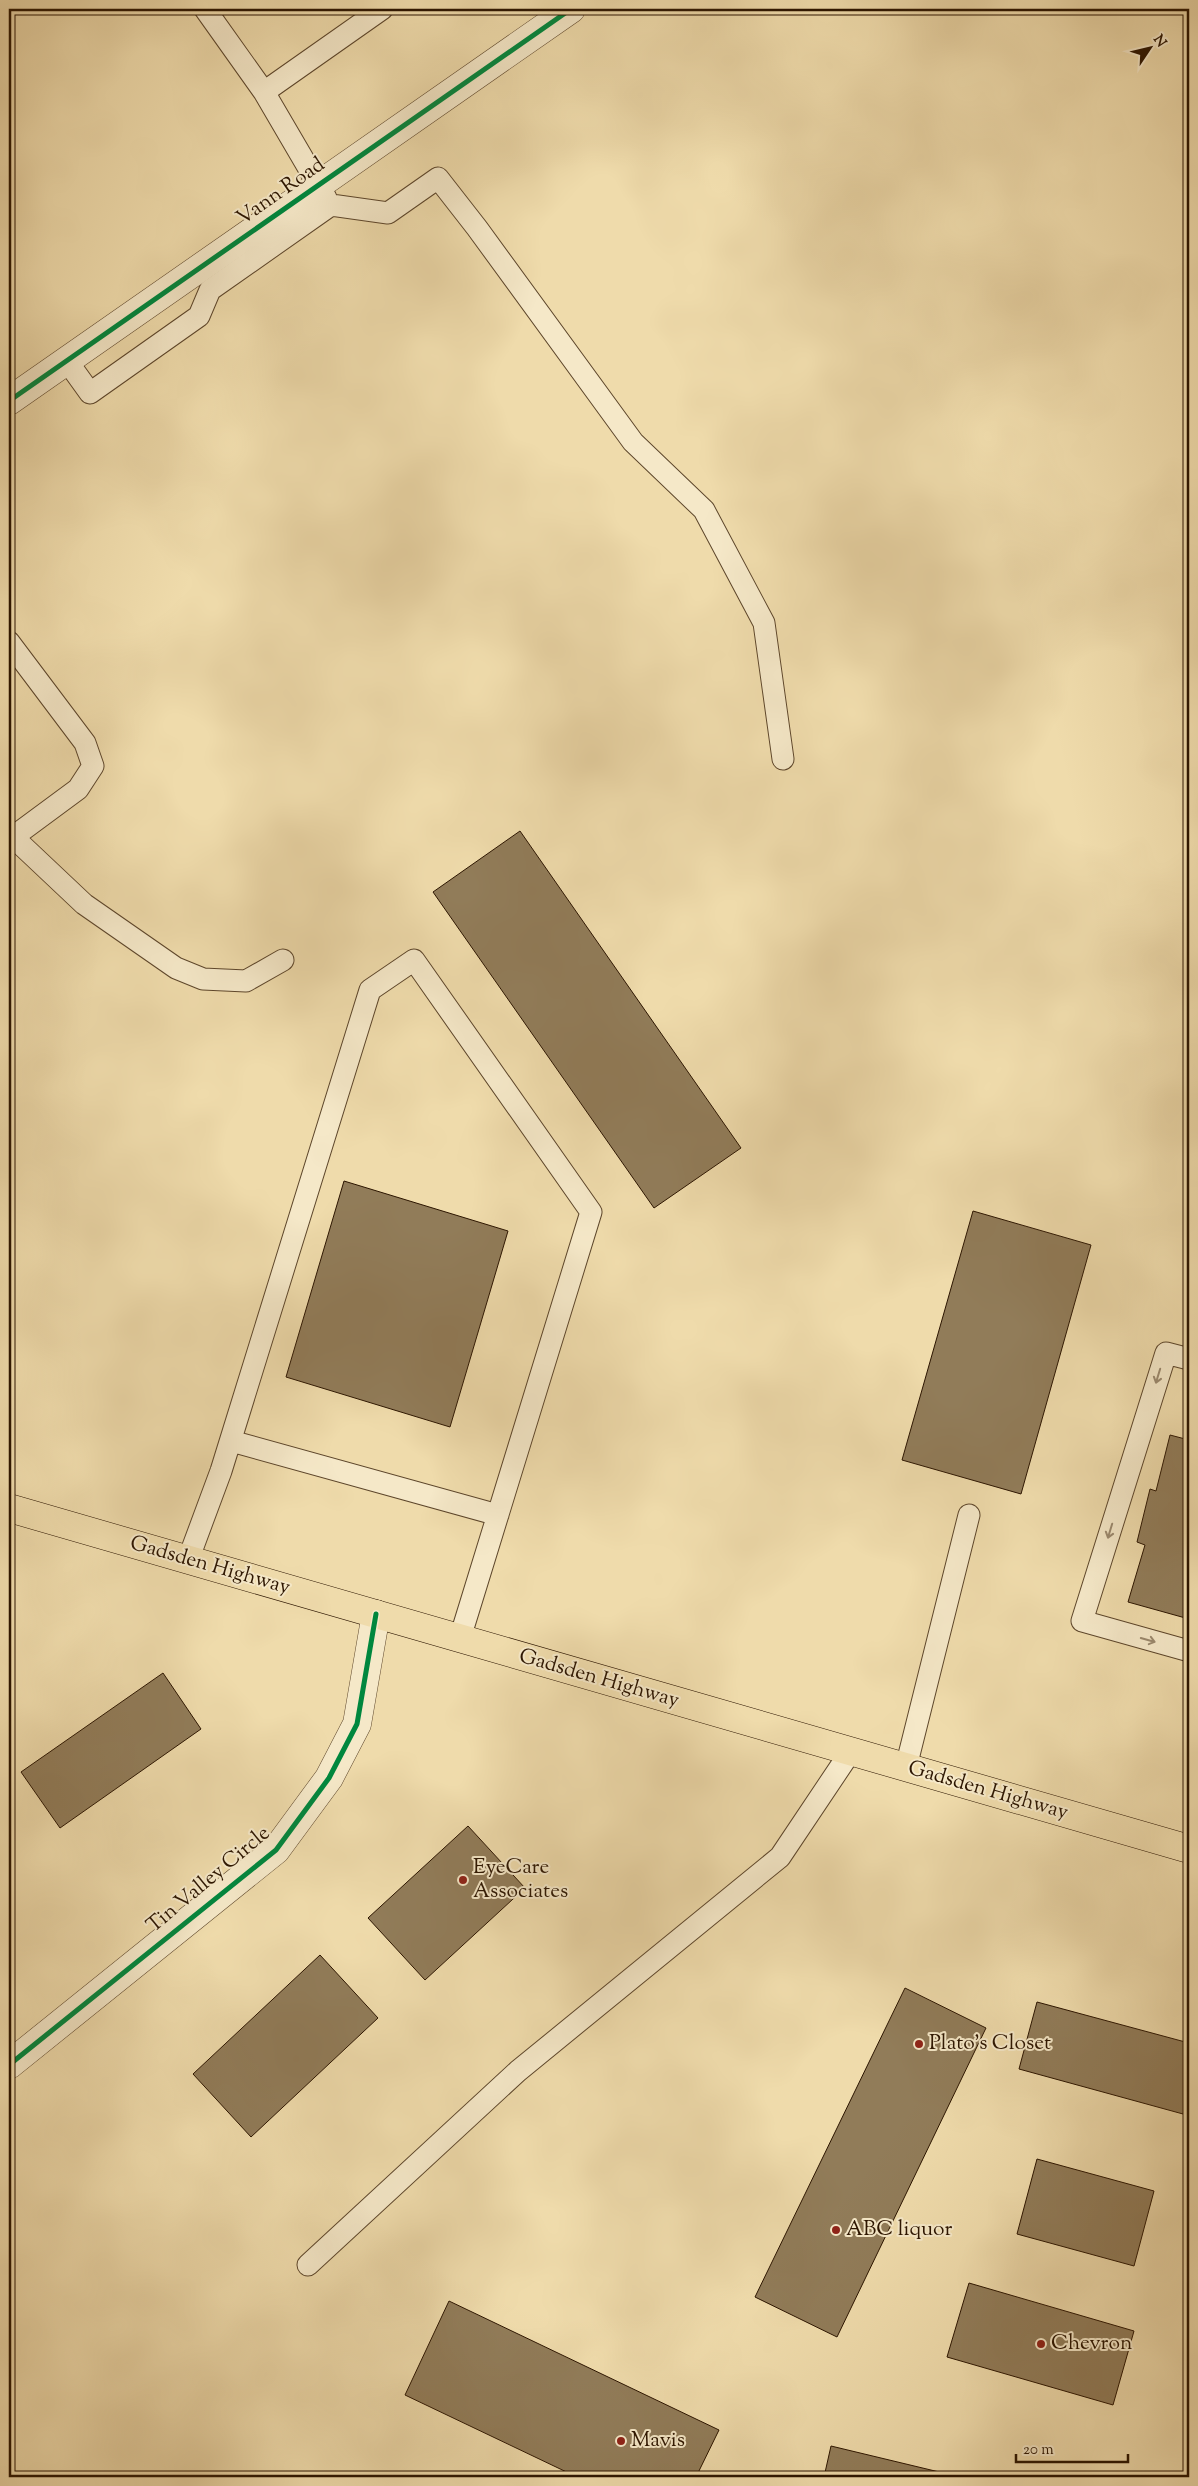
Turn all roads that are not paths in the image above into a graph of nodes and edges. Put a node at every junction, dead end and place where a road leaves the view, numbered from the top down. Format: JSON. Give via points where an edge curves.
{"nodes":[{"id":1,"x":205,"y":9,"type":"edge"},
{"id":2,"x":382,"y":9,"type":"edge"},
{"id":3,"x":571,"y":9,"type":"edge"},
{"id":4,"x":264,"y":92,"type":"junction"},
{"id":5,"x":324,"y":196,"type":"junction"},
{"id":6,"x":67,"y":361,"type":"junction"},
{"id":7,"x":9,"y":401,"type":"edge"},
{"id":8,"x":9,"y":642,"type":"edge"},
{"id":9,"x":783,"y":759,"type":"dead end"},
{"id":10,"x":11,"y":839,"type":"edge"},
{"id":11,"x":283,"y":960,"type":"dead end"},
{"id":12,"x":1189,"y":1359,"type":"edge"},
{"id":13,"x":231,"y":1441,"type":"junction"},
{"id":14,"x":9,"y":1508,"type":"edge"},
{"id":15,"x":498,"y":1514,"type":"junction"},
{"id":16,"x":969,"y":1515,"type":"dead end"},
{"id":17,"x":188,"y":1560,"type":"junction"},
{"id":18,"x":376,"y":1614,"type":"junction"},
{"id":19,"x":460,"y":1638,"type":"junction"},
{"id":20,"x":1189,"y":1651,"type":"edge"},
{"id":21,"x":850,"y":1751,"type":"junction"},
{"id":22,"x":906,"y":1767,"type":"junction"},
{"id":23,"x":1189,"y":1849,"type":"edge"},
{"id":24,"x":9,"y":2064,"type":"edge"},
{"id":25,"x":308,"y":2265,"type":"dead end"}],
"edges":[{"from":1,"to":4,"type":"lane"},
{"from":2,"to":4,"type":"lane"},
{"from":3,"to":5,"type":"street","name":"Vann Road"},
{"from":4,"to":5,"type":"lane"},
{"from":5,"to":6,"type":"street","name":"Vann Road"},
{"from":5,"to":6,"type":"lane","via":[[210,290],[198,316],[90,393]]},
{"from":5,"to":9,"type":"lane","via":[[388,213],[438,178],[633,442],[704,510],[764,623]]},
{"from":6,"to":7,"type":"street","name":"Vann Road"},
{"from":8,"to":10,"type":"lane","via":[[85,743],[93,766],[78,790]]},
{"from":10,"to":11,"type":"lane","via":[[84,904],[176,968],[203,978],[246,981]]},
{"from":12,"to":20,"type":"lane","one_way":true,"via":[[1166,1353],[1082,1621]]},
{"from":13,"to":15,"type":"lane"},
{"from":13,"to":15,"type":"lane","via":[[370,990],[414,960],[591,1212]]},
{"from":13,"to":17,"type":"lane"},
{"from":14,"to":17,"type":"main road","name":"Gadsden Highway"},
{"from":15,"to":19,"type":"lane"},
{"from":16,"to":22,"type":"lane"},
{"from":17,"to":18,"type":"main road","name":"Gadsden Highway"},
{"from":18,"to":19,"type":"main road","name":"Gadsden Highway"},
{"from":18,"to":24,"type":"street","name":"Tin Valley Circle","via":[[357,1724],[329,1778],[276,1850]]},
{"from":19,"to":21,"type":"main road","name":"Gadsden Highway"},
{"from":21,"to":22,"type":"main road","name":"Gadsden Highway"},
{"from":21,"to":25,"type":"lane","via":[[780,1857],[518,2071]]},
{"from":22,"to":23,"type":"main road","name":"Gadsden Highway"}]}
